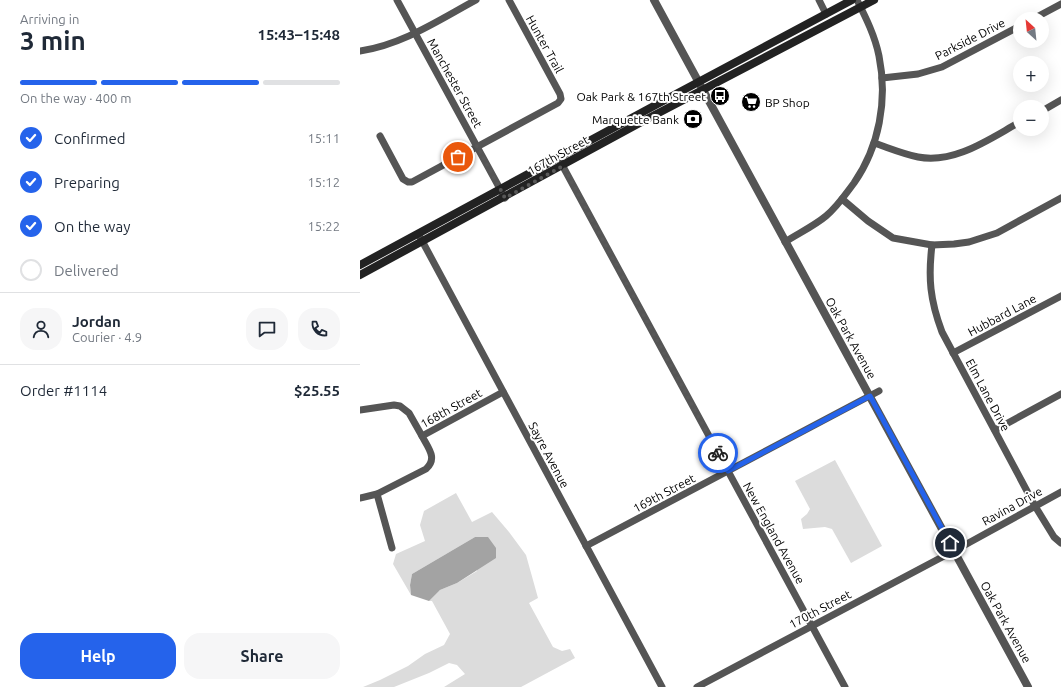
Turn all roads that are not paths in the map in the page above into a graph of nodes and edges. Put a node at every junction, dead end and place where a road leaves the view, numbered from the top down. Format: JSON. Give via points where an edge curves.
{"nodes":[{"id":1,"x":397,"y":0,"type":"edge"},
{"id":2,"x":476,"y":0,"type":"edge"},
{"id":3,"x":509,"y":0,"type":"edge"},
{"id":4,"x":654,"y":0,"type":"edge"},
{"id":5,"x":819,"y":0,"type":"edge"},
{"id":6,"x":852,"y":0,"type":"edge"},
{"id":7,"x":874,"y":0,"type":"edge"},
{"id":8,"x":859,"y":4,"type":"edge"},
{"id":9,"x":1061,"y":4,"type":"edge"},
{"id":10,"x":1046,"y":12,"type":"edge"},
{"id":11,"x":826,"y":14,"type":"junction"},
{"id":12,"x":1013,"y":30,"type":"edge"},
{"id":13,"x":414,"y":33,"type":"junction"},
{"id":14,"x":360,"y":51,"type":"edge"},
{"id":15,"x":882,"y":78,"type":"junction"},
{"id":16,"x":698,"y":82,"type":"junction"},
{"id":17,"x":703,"y":90,"type":"junction"},
{"id":18,"x":1061,"y":100,"type":"edge"},
{"id":19,"x":1049,"y":106,"type":"edge"},
{"id":20,"x":1013,"y":126,"type":"edge"},
{"id":21,"x":380,"y":136,"type":"dead end"},
{"id":22,"x":874,"y":143,"type":"junction"},
{"id":23,"x":477,"y":146,"type":"junction"},
{"id":24,"x":558,"y":157,"type":"junction"},
{"id":25,"x":563,"y":166,"type":"junction"},
{"id":26,"x":500,"y":189,"type":"junction"},
{"id":27,"x":505,"y":198,"type":"junction"},
{"id":28,"x":1061,"y":198,"type":"edge"},
{"id":29,"x":842,"y":199,"type":"junction"},
{"id":30,"x":418,"y":234,"type":"junction"},
{"id":31,"x":422,"y":241,"type":"junction"},
{"id":32,"x":785,"y":242,"type":"junction"},
{"id":33,"x":932,"y":245,"type":"junction"},
{"id":34,"x":360,"y":265,"type":"edge"},
{"id":35,"x":360,"y":275,"type":"edge"},
{"id":36,"x":1061,"y":296,"type":"edge"},
{"id":37,"x":953,"y":353,"type":"junction"},
{"id":38,"x":879,"y":391,"type":"dead end"},
{"id":39,"x":503,"y":392,"type":"junction"},
{"id":40,"x":1061,"y":394,"type":"edge"},
{"id":41,"x":870,"y":396,"type":"junction"},
{"id":42,"x":360,"y":410,"type":"edge"},
{"id":43,"x":995,"y":430,"type":"junction"},
{"id":44,"x":422,"y":436,"type":"junction"},
{"id":45,"x":728,"y":471,"type":"junction"},
{"id":46,"x":1061,"y":492,"type":"edge"},
{"id":47,"x":377,"y":494,"type":"junction"},
{"id":48,"x":360,"y":498,"type":"edge"},
{"id":49,"x":1036,"y":506,"type":"junction"},
{"id":50,"x":1061,"y":543,"type":"edge"},
{"id":51,"x":586,"y":546,"type":"junction"},
{"id":52,"x":392,"y":548,"type":"dead end"},
{"id":53,"x":954,"y":551,"type":"junction"},
{"id":54,"x":812,"y":626,"type":"junction"},
{"id":55,"x":662,"y":687,"type":"edge"},
{"id":56,"x":698,"y":687,"type":"edge"},
{"id":57,"x":845,"y":687,"type":"edge"},
{"id":58,"x":1028,"y":687,"type":"edge"}],
"edges":[{"from":1,"to":13,"type":"street","name":"Manchester Street"},
{"from":2,"to":13,"type":"street"},
{"from":3,"to":23,"type":"street","name":"Hunter Trail","via":[[561,99],[558,103]]},
{"from":4,"to":16,"type":"street","name":"Oak Park Avenue"},
{"from":5,"to":11,"type":"street"},
{"from":6,"to":11,"type":"main road","name":"167th Street"},
{"from":7,"to":8,"type":"main road","name":"167th Street"},
{"from":8,"to":15,"type":"street","via":[[875,42]]},
{"from":8,"to":17,"type":"main road","name":"167th Street"},
{"from":9,"to":10,"type":"street"},
{"from":11,"to":16,"type":"main road","name":"167th Street"},
{"from":12,"to":15,"type":"street","name":"Parkside Drive","via":[[942,67],[918,74]]},
{"from":13,"to":14,"type":"street","via":[[376,49]]},
{"from":13,"to":23,"type":"street","name":"Manchester Street"},
{"from":15,"to":22,"type":"street","via":[[881,113]]},
{"from":16,"to":17,"type":"street","name":"Oak Park Avenue"},
{"from":16,"to":24,"type":"main road","name":"167th Street"},
{"from":17,"to":25,"type":"main road","name":"167th Street"},
{"from":17,"to":32,"type":"street","name":"Oak Park Avenue"},
{"from":18,"to":19,"type":"street"},
{"from":20,"to":22,"type":"street","via":[[964,152],[940,158],[917,157]]},
{"from":21,"to":23,"type":"street","via":[[403,179],[408,182]]},
{"from":22,"to":29,"type":"street","via":[[868,160]]},
{"from":23,"to":26,"type":"street","name":"Manchester Street"},
{"from":24,"to":25,"type":"street","name":"New England Avenue"},
{"from":24,"to":26,"type":"main road","name":"167th Street"},
{"from":25,"to":27,"type":"main road","name":"167th Street"},
{"from":25,"to":45,"type":"street","name":"New England Avenue"},
{"from":26,"to":27,"type":"street","name":"Manchester Street"},
{"from":26,"to":30,"type":"main road","name":"167th Street"},
{"from":27,"to":31,"type":"main road","name":"167th Street"},
{"from":28,"to":33,"type":"street","via":[[997,233],[969,242]]},
{"from":29,"to":32,"type":"street","via":[[826,216]]},
{"from":29,"to":33,"type":"street","via":[[893,238]]},
{"from":30,"to":31,"type":"street","name":"Sayre Avenue"},
{"from":30,"to":34,"type":"main road","name":"167th Street"},
{"from":31,"to":35,"type":"main road","name":"167th Street"},
{"from":31,"to":39,"type":"street","name":"Sayre Avenue"},
{"from":32,"to":41,"type":"street","name":"Oak Park Avenue"},
{"from":33,"to":37,"type":"street","name":"Elm Lane Drive","via":[[929,268],[931,294],[938,320]]},
{"from":36,"to":37,"type":"street","name":"Hubbard Lane"},
{"from":37,"to":43,"type":"street","name":"Elm Lane Drive"},
{"from":38,"to":41,"type":"street","name":"169th Street"},
{"from":39,"to":44,"type":"street","name":"168th Street"},
{"from":39,"to":51,"type":"street","name":"Sayre Avenue"},
{"from":40,"to":43,"type":"street"},
{"from":41,"to":45,"type":"street","name":"169th Street"},
{"from":41,"to":53,"type":"street","name":"Oak Park Avenue"},
{"from":42,"to":44,"type":"street","via":[[400,406],[409,413]]},
{"from":43,"to":49,"type":"street","name":"Elm Lane Drive"},
{"from":44,"to":47,"type":"street","name":"168th Street","via":[[432,457],[429,466]]},
{"from":45,"to":51,"type":"street","name":"169th Street"},
{"from":45,"to":54,"type":"street","name":"New England Avenue"},
{"from":46,"to":49,"type":"street","name":"Ravina Drive"},
{"from":47,"to":48,"type":"street","name":"168th Street"},
{"from":47,"to":52,"type":"street"},
{"from":49,"to":50,"type":"street","name":"Elm Lane Drive","via":[[1054,537]]},
{"from":49,"to":53,"type":"street","name":"Ravina Drive"},
{"from":51,"to":55,"type":"street","name":"Sayre Avenue"},
{"from":53,"to":54,"type":"street","name":"170th Street"},
{"from":53,"to":58,"type":"street","name":"Oak Park Avenue"},
{"from":54,"to":56,"type":"street","name":"170th Street"},
{"from":54,"to":57,"type":"street","name":"New England Avenue"}]}
